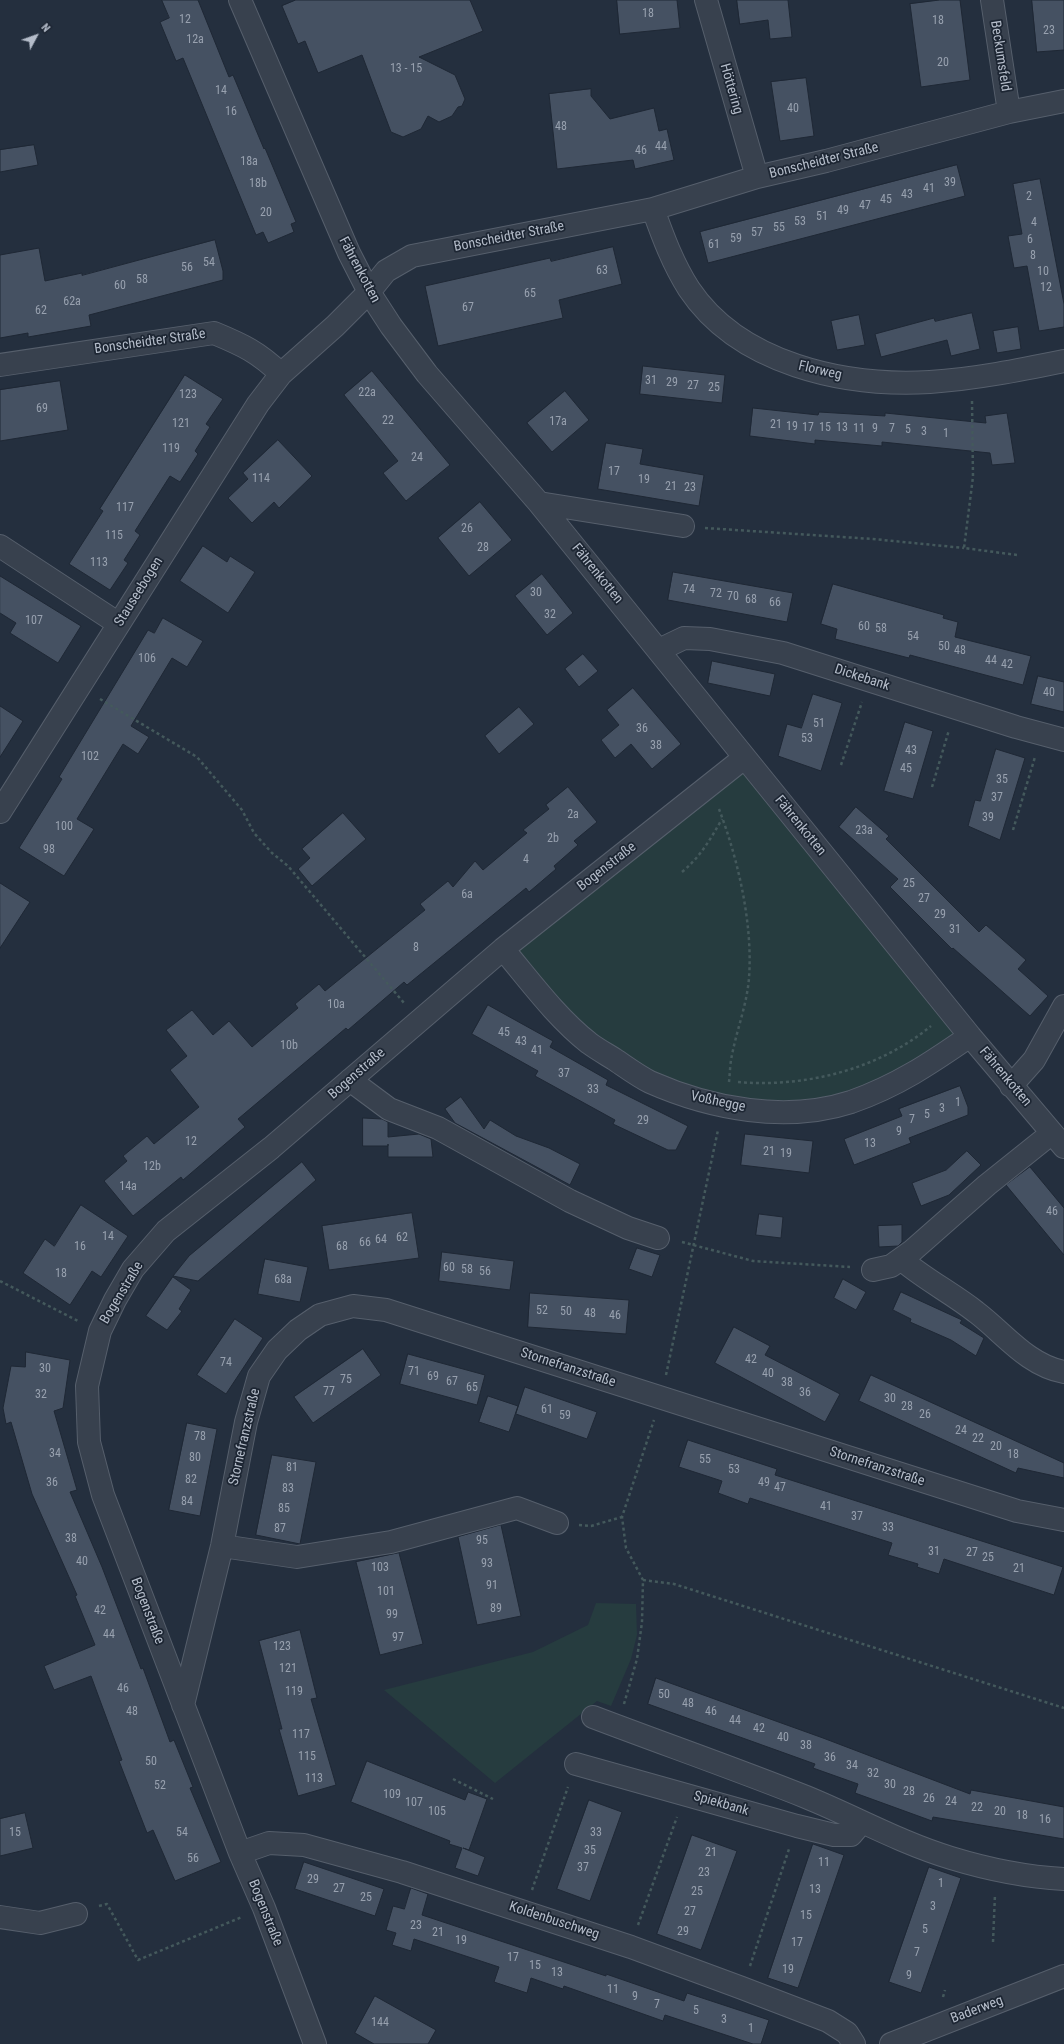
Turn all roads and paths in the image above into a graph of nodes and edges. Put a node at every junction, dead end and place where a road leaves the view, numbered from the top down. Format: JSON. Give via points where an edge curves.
{"nodes":[{"id":1,"x":240,"y":0,"type":"edge"},
{"id":2,"x":706,"y":0,"type":"edge"},
{"id":3,"x":992,"y":0,"type":"edge"},
{"id":4,"x":1063,"y":107,"type":"edge"},
{"id":5,"x":1009,"y":112,"type":"junction"},
{"id":6,"x":757,"y":177,"type":"junction"},
{"id":7,"x":653,"y":209,"type":"junction"},
{"id":8,"x":369,"y":292,"type":"junction"},
{"id":9,"x":1064,"y":362,"type":"edge"},
{"id":10,"x":0,"y":365,"type":"edge"},
{"id":11,"x":281,"y":374,"type":"junction"},
{"id":12,"x":971,"y":378,"type":"junction"},
{"id":13,"x":539,"y":503,"type":"junction"},
{"id":14,"x":683,"y":526,"type":"joint"},
{"id":15,"x":0,"y":546,"type":"edge"},
{"id":16,"x":964,"y":548,"type":"junction"},
{"id":17,"x":1017,"y":555,"type":"dead end"},
{"id":18,"x":119,"y":624,"type":"junction"},
{"id":19,"x":659,"y":650,"type":"junction"},
{"id":20,"x":869,"y":681,"type":"junction"},
{"id":21,"x":79,"y":687,"type":"junction"},
{"id":22,"x":955,"y":708,"type":"junction"},
{"id":23,"x":1042,"y":734,"type":"junction"},
{"id":24,"x":1064,"y":740,"type":"edge"},
{"id":25,"x":744,"y":758,"type":"junction"},
{"id":26,"x":841,"y":765,"type":"dead end"},
{"id":27,"x":710,"y":786,"type":"junction"},
{"id":28,"x":932,"y":787,"type":"dead end"},
{"id":29,"x":0,"y":812,"type":"edge"},
{"id":30,"x":722,"y":819,"type":"junction"},
{"id":31,"x":1013,"y":830,"type":"dead end"},
{"id":32,"x":682,"y":872,"type":"dead end"},
{"id":33,"x":503,"y":949,"type":"junction"},
{"id":34,"x":1064,"y":1006,"type":"edge"},
{"id":35,"x":949,"y":1010,"type":"junction"},
{"id":36,"x":419,"y":1021,"type":"junction"},
{"id":37,"x":970,"y":1036,"type":"junction"},
{"id":38,"x":350,"y":1080,"type":"junction"},
{"id":39,"x":729,"y":1081,"type":"junction"},
{"id":40,"x":1012,"y":1086,"type":"junction"},
{"id":41,"x":723,"y":1106,"type":"junction"},
{"id":42,"x":1058,"y":1140,"type":"edge"},
{"id":43,"x":658,"y":1238,"type":"joint"},
{"id":44,"x":694,"y":1243,"type":"junction"},
{"id":45,"x":900,"y":1259,"type":"junction"},
{"id":46,"x":873,"y":1270,"type":"joint"},
{"id":47,"x":0,"y":1281,"type":"edge"},
{"id":48,"x":100,"y":1332,"type":"junction"},
{"id":49,"x":1064,"y":1372,"type":"edge"},
{"id":50,"x":661,"y":1398,"type":"junction"},
{"id":51,"x":622,"y":1518,"type":"junction"},
{"id":52,"x":1064,"y":1520,"type":"edge"},
{"id":53,"x":557,"y":1523,"type":"joint"},
{"id":54,"x":222,"y":1546,"type":"junction"},
{"id":55,"x":643,"y":1580,"type":"junction"},
{"id":56,"x":183,"y":1705,"type":"junction"},
{"id":57,"x":1064,"y":1708,"type":"edge"},
{"id":58,"x":594,"y":1717,"type":"joint"},
{"id":59,"x":576,"y":1764,"type":"dead end"},
{"id":60,"x":453,"y":1779,"type":"dead end"},
{"id":61,"x":568,"y":1785,"type":"dead end"},
{"id":62,"x":685,"y":1794,"type":"junction"},
{"id":63,"x":493,"y":1799,"type":"dead end"},
{"id":64,"x":862,"y":1822,"type":"junction"},
{"id":65,"x":790,"y":1847,"type":"dead end"},
{"id":66,"x":240,"y":1853,"type":"junction"},
{"id":67,"x":997,"y":1869,"type":"junction"},
{"id":68,"x":1064,"y":1879,"type":"edge"},
{"id":69,"x":531,"y":1894,"type":"dead end"},
{"id":70,"x":264,"y":1908,"type":"junction"},
{"id":71,"x":76,"y":1914,"type":"joint"},
{"id":72,"x":0,"y":1917,"type":"edge"},
{"id":73,"x":640,"y":1919,"type":"dead end"},
{"id":74,"x":992,"y":1942,"type":"dead end"},
{"id":75,"x":750,"y":1966,"type":"dead end"},
{"id":76,"x":1064,"y":1976,"type":"edge"},
{"id":77,"x":315,"y":2044,"type":"edge"},
{"id":78,"x":854,"y":2044,"type":"edge"},
{"id":79,"x":891,"y":2044,"type":"edge"}],
"edges":[{"from":1,"to":8,"type":"street","name":"Fährenkotten","via":[[305,155],[349,254]]},
{"from":2,"to":6,"type":"street","name":"Höttering"},
{"from":3,"to":5,"type":"street","name":"Beckumsfeld"},
{"from":4,"to":5,"type":"street","name":"Bonscheidter Straße"},
{"from":5,"to":6,"type":"street","name":"Bonscheidter Straße"},
{"from":6,"to":7,"type":"street","name":"Bonscheidter Straße"},
{"from":7,"to":8,"type":"street","name":"Bonscheidter Straße","via":[[412,256],[386,271]]},
{"from":7,"to":12,"type":"street","name":"Florweg","via":[[670,253],[690,289],[710,314],[755,348],[777,359],[824,374],[859,379],[928,382]]},
{"from":8,"to":11,"type":"street","name":"Bonscheidter Straße"},
{"from":8,"to":13,"type":"street","name":"Fährenkotten","via":[[427,374]]},
{"from":9,"to":12,"type":"street","name":"Florweg"},
{"from":10,"to":11,"type":"street","name":"Bonscheidter Straße","via":[[214,333],[245,345],[262,355]]},
{"from":11,"to":18,"type":"street","name":"Stauseebogen","via":[[258,404]]},
{"from":12,"to":16,"type":"path","via":[[973,477]]},
{"from":13,"to":14,"type":"street"},
{"from":13,"to":19,"type":"street","name":"Fährenkotten"},
{"from":14,"to":16,"type":"path","via":[[866,538]]},
{"from":15,"to":18,"type":"street"},
{"from":16,"to":17,"type":"path"},
{"from":18,"to":21,"type":"street","name":"Stauseebogen"},
{"from":19,"to":20,"type":"street","name":"Dickebank","via":[[684,638],[710,639],[783,653]]},
{"from":19,"to":25,"type":"street","name":"Fährenkotten"},
{"from":20,"to":22,"type":"street","name":"Dickebank"},
{"from":20,"to":26,"type":"path"},
{"from":21,"to":29,"type":"street","name":"Stauseebogen"},
{"from":21,"to":36,"type":"path","via":[[197,757],[242,810],[254,833],[288,866]]},
{"from":22,"to":23,"type":"street","name":"Dickebank"},
{"from":22,"to":28,"type":"path"},
{"from":23,"to":24,"type":"street","name":"Dickebank"},
{"from":23,"to":31,"type":"path"},
{"from":25,"to":27,"type":"street","name":"Bogenstraße"},
{"from":25,"to":35,"type":"street","name":"Fährenkotten"},
{"from":27,"to":30,"type":"path"},
{"from":27,"to":33,"type":"street","name":"Bogenstraße"},
{"from":30,"to":32,"type":"path","via":[[696,860]]},
{"from":30,"to":39,"type":"path","via":[[736,861],[748,926],[749,977]]},
{"from":33,"to":36,"type":"street","name":"Bogenstraße"},
{"from":33,"to":41,"type":"street","name":"Voßhegge","via":[[557,1013],[589,1043],[649,1081],[698,1100]]},
{"from":34,"to":40,"type":"street","via":[[1034,1060]]},
{"from":35,"to":37,"type":"street","name":"Fährenkotten"},
{"from":35,"to":39,"type":"path","via":[[899,1049],[873,1062],[833,1074],[796,1080],[761,1084]]},
{"from":36,"to":38,"type":"street","name":"Bogenstraße"},
{"from":37,"to":40,"type":"street","name":"Fährenkotten"},
{"from":37,"to":41,"type":"street","name":"Voßhegge","via":[[920,1070],[851,1102],[818,1110],[776,1112]]},
{"from":38,"to":43,"type":"street","via":[[389,1108],[438,1128],[570,1201],[628,1228]]},
{"from":38,"to":48,"type":"street","name":"Bogenstraße","via":[[271,1148],[166,1231],[133,1269]]},
{"from":39,"to":41,"type":"path"},
{"from":40,"to":42,"type":"street","name":"Fährenkotten"},
{"from":41,"to":44,"type":"path"},
{"from":42,"to":45,"type":"street","via":[[981,1190]]},
{"from":43,"to":44,"type":"path"},
{"from":44,"to":46,"type":"path","via":[[753,1261]]},
{"from":44,"to":50,"type":"path"},
{"from":45,"to":46,"type":"street","via":[[890,1266]]},
{"from":45,"to":49,"type":"street","via":[[918,1274],[976,1311],[1037,1362]]},
{"from":47,"to":48,"type":"path"},
{"from":48,"to":56,"type":"street","name":"Bogenstraße","via":[[87,1386],[89,1442],[103,1495]]},
{"from":50,"to":51,"type":"path"},
{"from":50,"to":52,"type":"street","name":"Stornefranzstraße","via":[[1018,1511]]},
{"from":50,"to":54,"type":"street","name":"Stornefranzstraße","via":[[386,1310],[353,1306],[320,1316],[292,1335],[277,1350],[259,1376],[246,1422]]},
{"from":51,"to":53,"type":"path","via":[[591,1526]]},
{"from":51,"to":55,"type":"path","via":[[626,1548]]},
{"from":53,"to":54,"type":"street","via":[[517,1508],[391,1542],[296,1557]]},
{"from":54,"to":56,"type":"street","name":"Stornefranzstraße"},
{"from":55,"to":57,"type":"path","via":[[674,1584]]},
{"from":55,"to":58,"type":"path","via":[[642,1622],[637,1659],[624,1706]]},
{"from":56,"to":66,"type":"street","name":"Bogenstraße"},
{"from":58,"to":64,"type":"street","via":[[807,1798]]},
{"from":59,"to":62,"type":"street","name":"Spiekbank"},
{"from":60,"to":63,"type":"path"},
{"from":61,"to":69,"type":"path"},
{"from":62,"to":64,"type":"street","name":"Spiekbank","via":[[834,1835],[851,1835]]},
{"from":62,"to":73,"type":"path"},
{"from":64,"to":67,"type":"street","via":[[951,1858]]},
{"from":65,"to":75,"type":"path"},
{"from":66,"to":70,"type":"street","name":"Bogenstraße"},
{"from":66,"to":78,"type":"street","name":"Koldenbuschweg","via":[[269,1843],[304,1845],[402,1872],[632,1947],[750,1990],[828,2021],[847,2033]]},
{"from":67,"to":68,"type":"street","via":[[1043,1878]]},
{"from":67,"to":74,"type":"path"},
{"from":70,"to":71,"type":"path","via":[[138,1960],[107,1904]]},
{"from":70,"to":77,"type":"street","name":"Bogenstraße"},
{"from":71,"to":72,"type":"street","via":[[40,1923]]},
{"from":76,"to":79,"type":"street","name":"Baderweg"}]}
